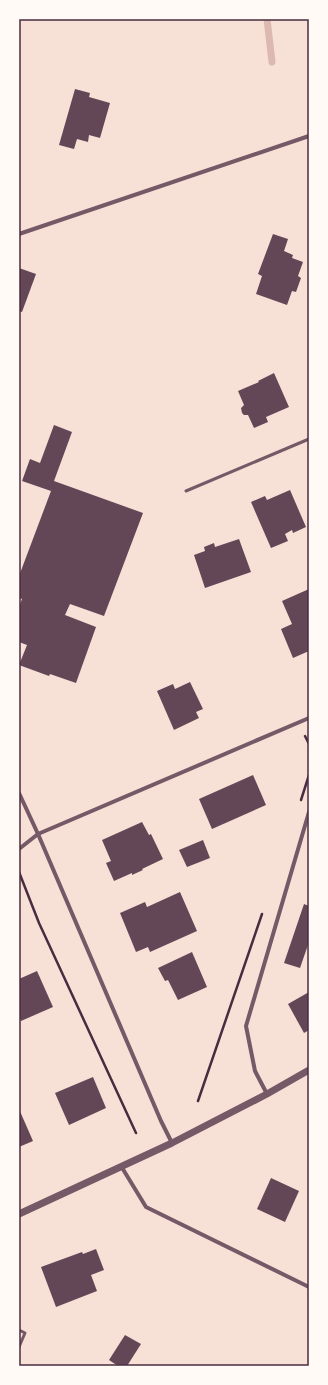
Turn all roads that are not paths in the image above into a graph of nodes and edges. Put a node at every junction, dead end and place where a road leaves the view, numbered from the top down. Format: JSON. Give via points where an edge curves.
{"nodes":[{"id":1,"x":309,"y":136,"type":"edge"},
{"id":2,"x":19,"y":234,"type":"edge"},
{"id":3,"x":309,"y":439,"type":"edge"},
{"id":4,"x":186,"y":491,"type":"dead end"},
{"id":5,"x":309,"y":718,"type":"edge"},
{"id":6,"x":19,"y":793,"type":"edge"},
{"id":7,"x":309,"y":812,"type":"edge"},
{"id":8,"x":38,"y":834,"type":"junction"},
{"id":9,"x":19,"y":849,"type":"edge"},
{"id":10,"x":309,"y":1070,"type":"edge"},
{"id":11,"x":267,"y":1094,"type":"junction"},
{"id":12,"x":172,"y":1143,"type":"junction"},
{"id":13,"x":121,"y":1166,"type":"junction"},
{"id":14,"x":19,"y":1214,"type":"edge"},
{"id":15,"x":309,"y":1287,"type":"edge"},
{"id":16,"x":19,"y":1330,"type":"edge"},
{"id":17,"x":19,"y":1347,"type":"edge"}],
"edges":[{"from":1,"to":2,"type":"street"},
{"from":3,"to":4,"type":"lane"},
{"from":5,"to":8,"type":"street"},
{"from":6,"to":8,"type":"street"},
{"from":7,"to":11,"type":"street","via":[[246,1026],[255,1071]]},
{"from":8,"to":9,"type":"street"},
{"from":8,"to":12,"type":"street"},
{"from":10,"to":11,"type":"street"},
{"from":11,"to":12,"type":"street"},
{"from":12,"to":13,"type":"street"},
{"from":13,"to":14,"type":"street"},
{"from":13,"to":15,"type":"street","via":[[146,1207]]},
{"from":16,"to":17,"type":"lane","via":[[25,1333]]}]}
